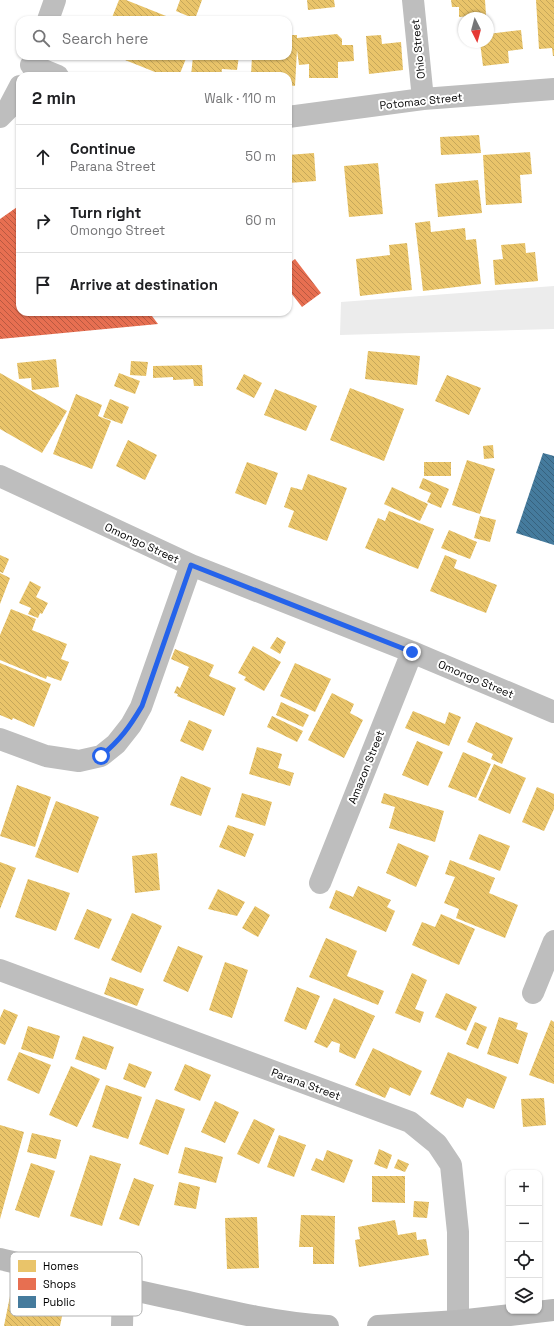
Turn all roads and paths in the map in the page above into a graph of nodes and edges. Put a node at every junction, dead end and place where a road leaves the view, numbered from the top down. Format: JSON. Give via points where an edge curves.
{"nodes":[{"id":1,"x":55,"y":0,"type":"edge"},
{"id":2,"x":413,"y":0,"type":"edge"},
{"id":3,"x":49,"y":16,"type":"edge"},
{"id":4,"x":30,"y":66,"type":"edge"},
{"id":5,"x":47,"y":72,"type":"edge"},
{"id":6,"x":554,"y":89,"type":"edge"},
{"id":7,"x":16,"y":94,"type":"edge"},
{"id":8,"x":423,"y":99,"type":"junction"},
{"id":9,"x":0,"y":117,"type":"edge"},
{"id":10,"x":292,"y":117,"type":"edge"},
{"id":11,"x":0,"y":476,"type":"edge"},
{"id":12,"x":191,"y":565,"type":"junction"},
{"id":13,"x":412,"y":652,"type":"junction"},
{"id":14,"x":554,"y":712,"type":"edge"},
{"id":15,"x":0,"y":739,"type":"edge"},
{"id":16,"x":320,"y":883,"type":"dead end"},
{"id":17,"x":554,"y":941,"type":"edge"},
{"id":18,"x":0,"y":970,"type":"edge"},
{"id":19,"x":533,"y":993,"type":"dead end"},
{"id":20,"x":0,"y":1259,"type":"edge"},
{"id":21,"x":10,"y":1261,"type":"edge"},
{"id":22,"x":142,"y":1292,"type":"edge"},
{"id":23,"x":554,"y":1310,"type":"edge"},
{"id":24,"x":122,"y":1316,"type":"edge"},
{"id":25,"x":458,"y":1321,"type":"junction"},
{"id":26,"x":122,"y":1326,"type":"edge"},
{"id":27,"x":328,"y":1326,"type":"edge"},
{"id":28,"x":378,"y":1326,"type":"edge"}],
"edges":[{"from":1,"to":3,"type":"street"},
{"from":2,"to":8,"type":"street","name":"Ohio Street"},
{"from":4,"to":5,"type":"street"},
{"from":6,"to":8,"type":"street","name":"Potomac Street"},
{"from":7,"to":9,"type":"street","via":[[8,109]]},
{"from":8,"to":10,"type":"street","name":"Potomac Street"},
{"from":11,"to":12,"type":"street","name":"Omongo Street"},
{"from":12,"to":13,"type":"street","name":"Omongo Street"},
{"from":12,"to":15,"type":"street","via":[[142,706],[116,744],[101,756],[79,761],[46,756]]},
{"from":13,"to":14,"type":"street","name":"Omongo Street"},
{"from":13,"to":16,"type":"street","name":"Amazon Street"},
{"from":17,"to":19,"type":"street"},
{"from":18,"to":25,"type":"street","name":"Parana Street","via":[[410,1122],[437,1144],[451,1165],[458,1232]]},
{"from":20,"to":21,"type":"street"},
{"from":22,"to":27,"type":"street","via":[[256,1317]]},
{"from":23,"to":25,"type":"street"},
{"from":24,"to":26,"type":"street"},
{"from":25,"to":28,"type":"street"}]}
